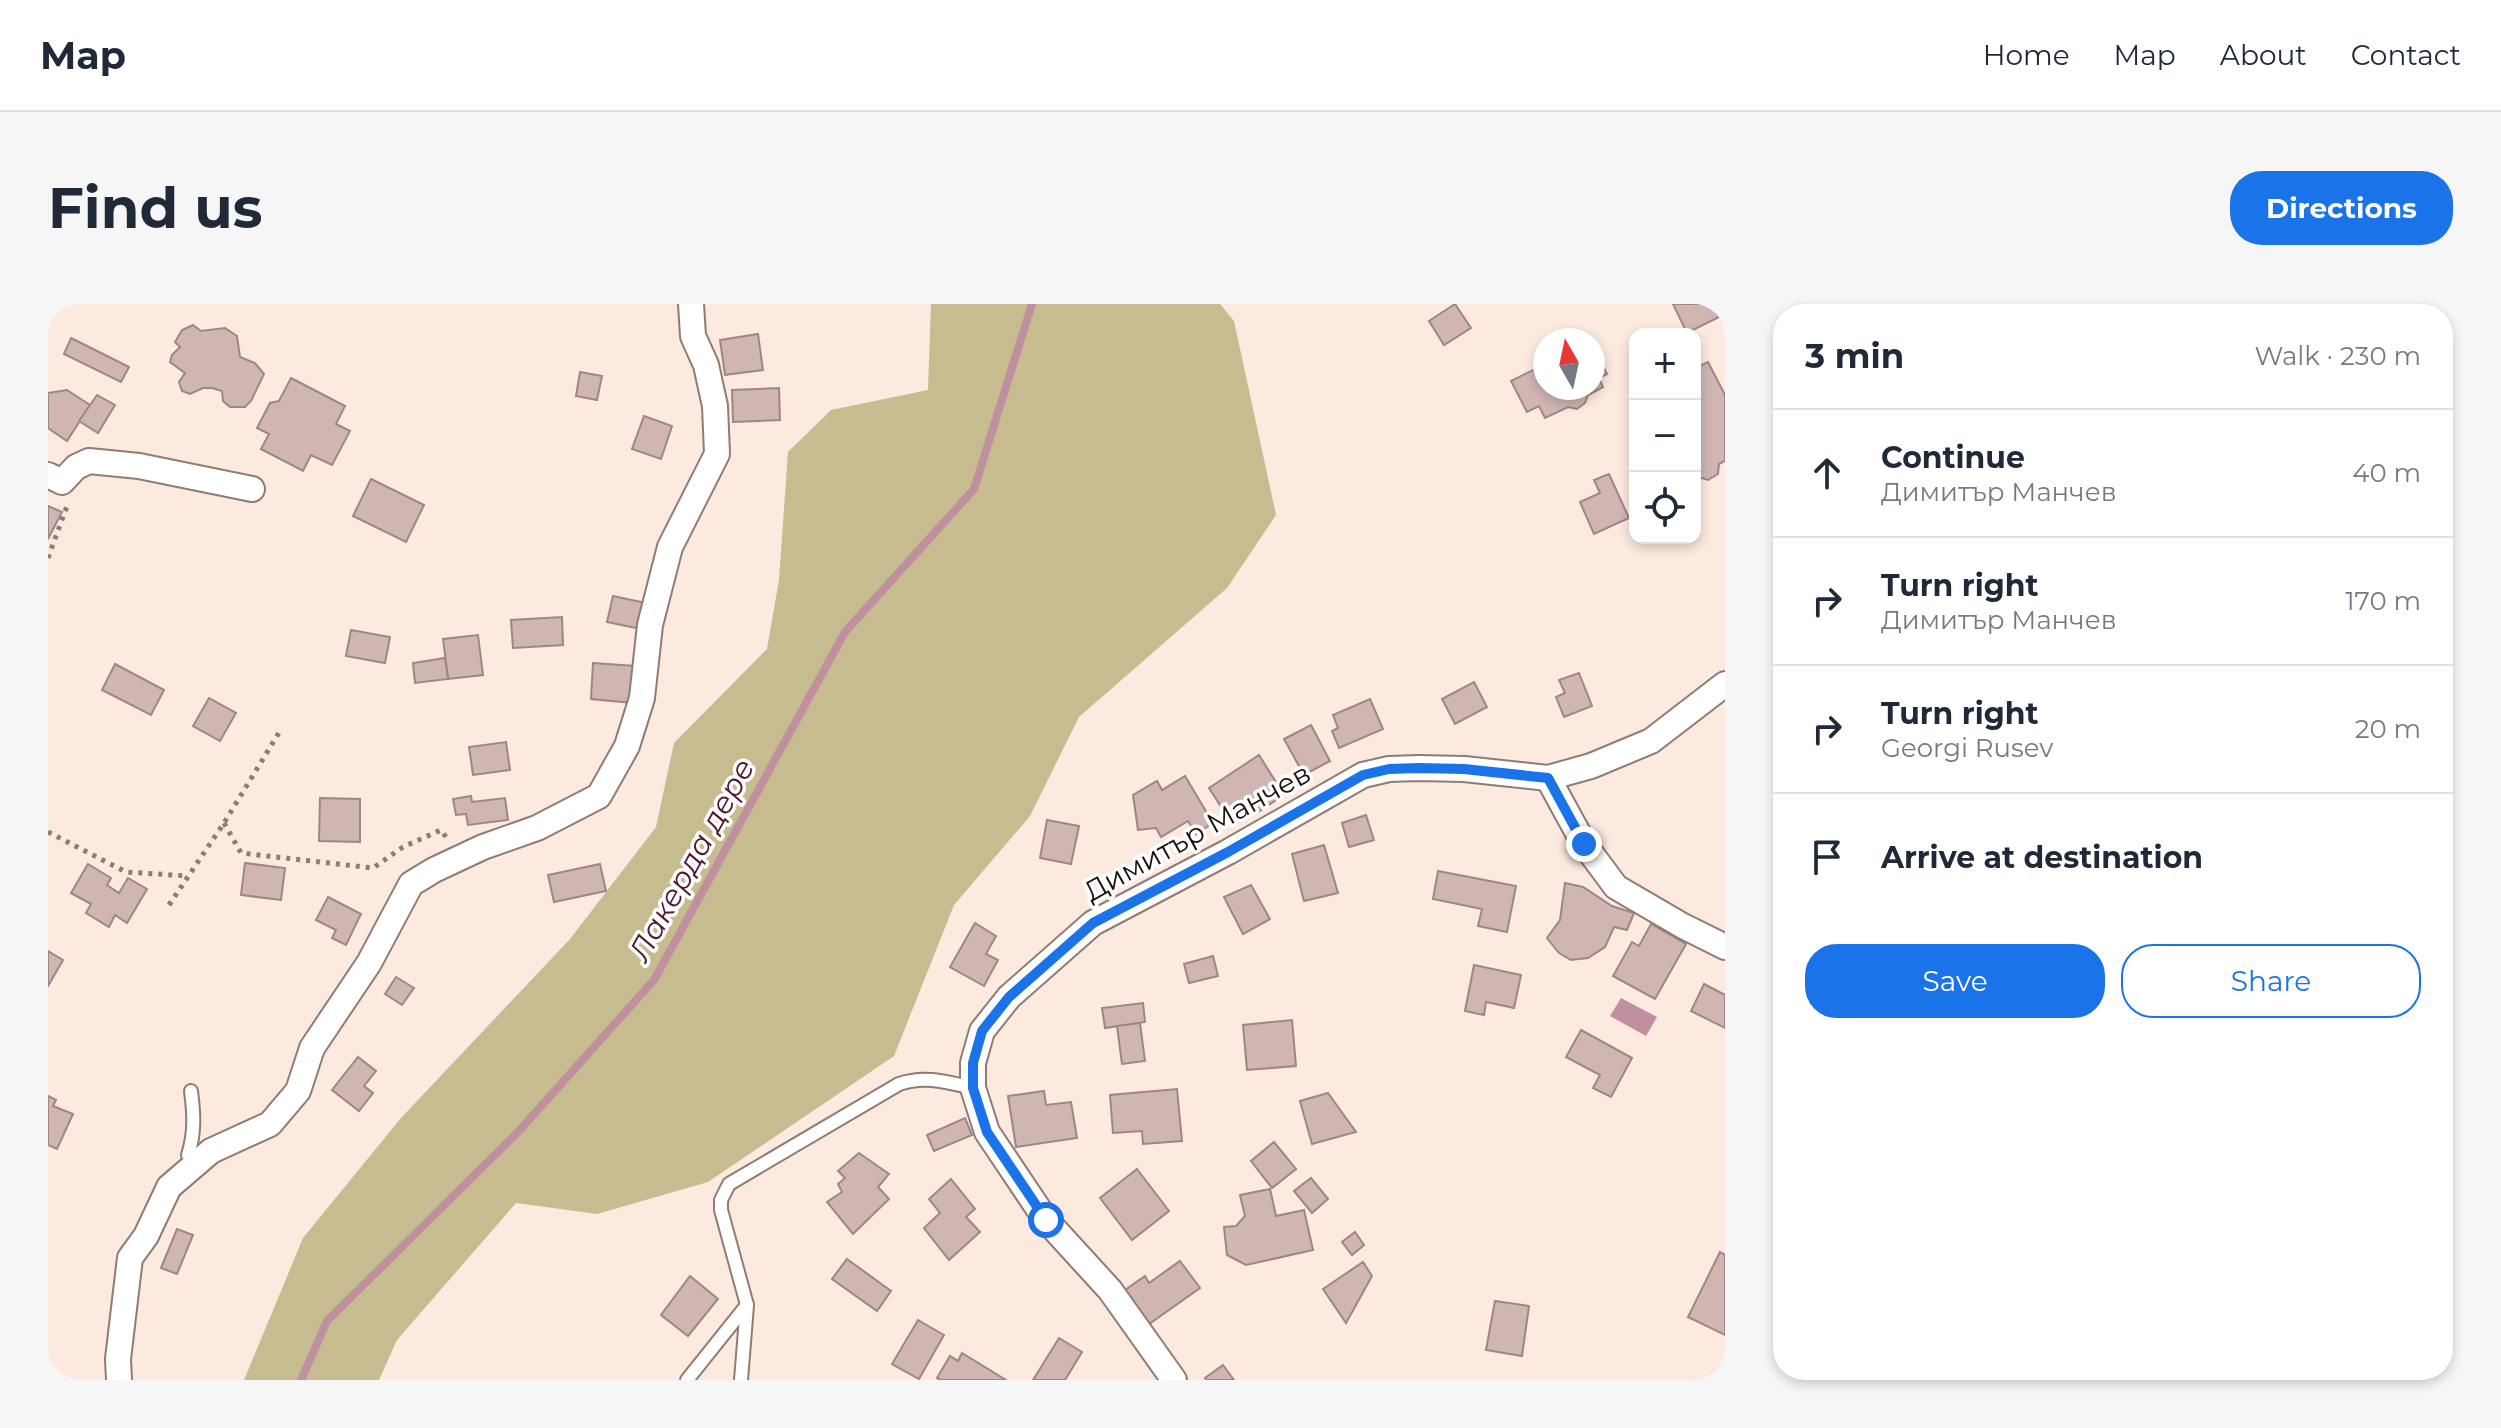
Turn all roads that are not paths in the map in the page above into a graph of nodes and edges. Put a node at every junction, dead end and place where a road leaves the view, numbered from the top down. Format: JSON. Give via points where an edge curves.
{"nodes":[{"id":1,"x":691,"y":304,"type":"edge"},
{"id":2,"x":55,"y":478,"type":"edge"},
{"id":3,"x":252,"y":489,"type":"dead end"},
{"id":4,"x":1725,"y":684,"type":"edge"},
{"id":5,"x":1548,"y":778,"type":"junction"},
{"id":6,"x":1725,"y":947,"type":"edge"},
{"id":7,"x":973,"y":1088,"type":"junction"},
{"id":8,"x":191,"y":1091,"type":"dead end"},
{"id":9,"x":188,"y":1155,"type":"dead end"},
{"id":10,"x":747,"y":1305,"type":"junction"},
{"id":11,"x":119,"y":1380,"type":"edge"},
{"id":12,"x":687,"y":1380,"type":"edge"},
{"id":13,"x":741,"y":1380,"type":"edge"},
{"id":14,"x":1174,"y":1380,"type":"edge"}],
"edges":[{"from":1,"to":11,"type":"street","via":[[693,336],[715,406],[717,454],[670,547],[650,625],[642,698],[627,746],[599,796],[411,884],[369,963],[312,1048],[298,1091],[270,1124],[211,1151],[169,1187],[130,1258]]},
{"from":2,"to":3,"type":"street","via":[[89,461]]},
{"from":4,"to":5,"type":"street","name":"Димитър Манчев","via":[[1651,741]]},
{"from":5,"to":6,"type":"street","via":[[1584,844],[1616,887]]},
{"from":5,"to":7,"type":"street","name":"Димитър Манчев","via":[[1464,769],[1389,769],[1339,787],[1093,923],[1009,997],[982,1031]]},
{"from":7,"to":10,"type":"lane","via":[[934,1079],[899,1084],[729,1184],[721,1210]]},
{"from":7,"to":14,"type":"street","name":"Димитър Манчев","via":[[987,1132],[1023,1187],[1110,1290]]},
{"from":8,"to":9,"type":"lane","via":[[195,1117]]},
{"from":10,"to":12,"type":"lane"},
{"from":10,"to":13,"type":"lane"}]}
